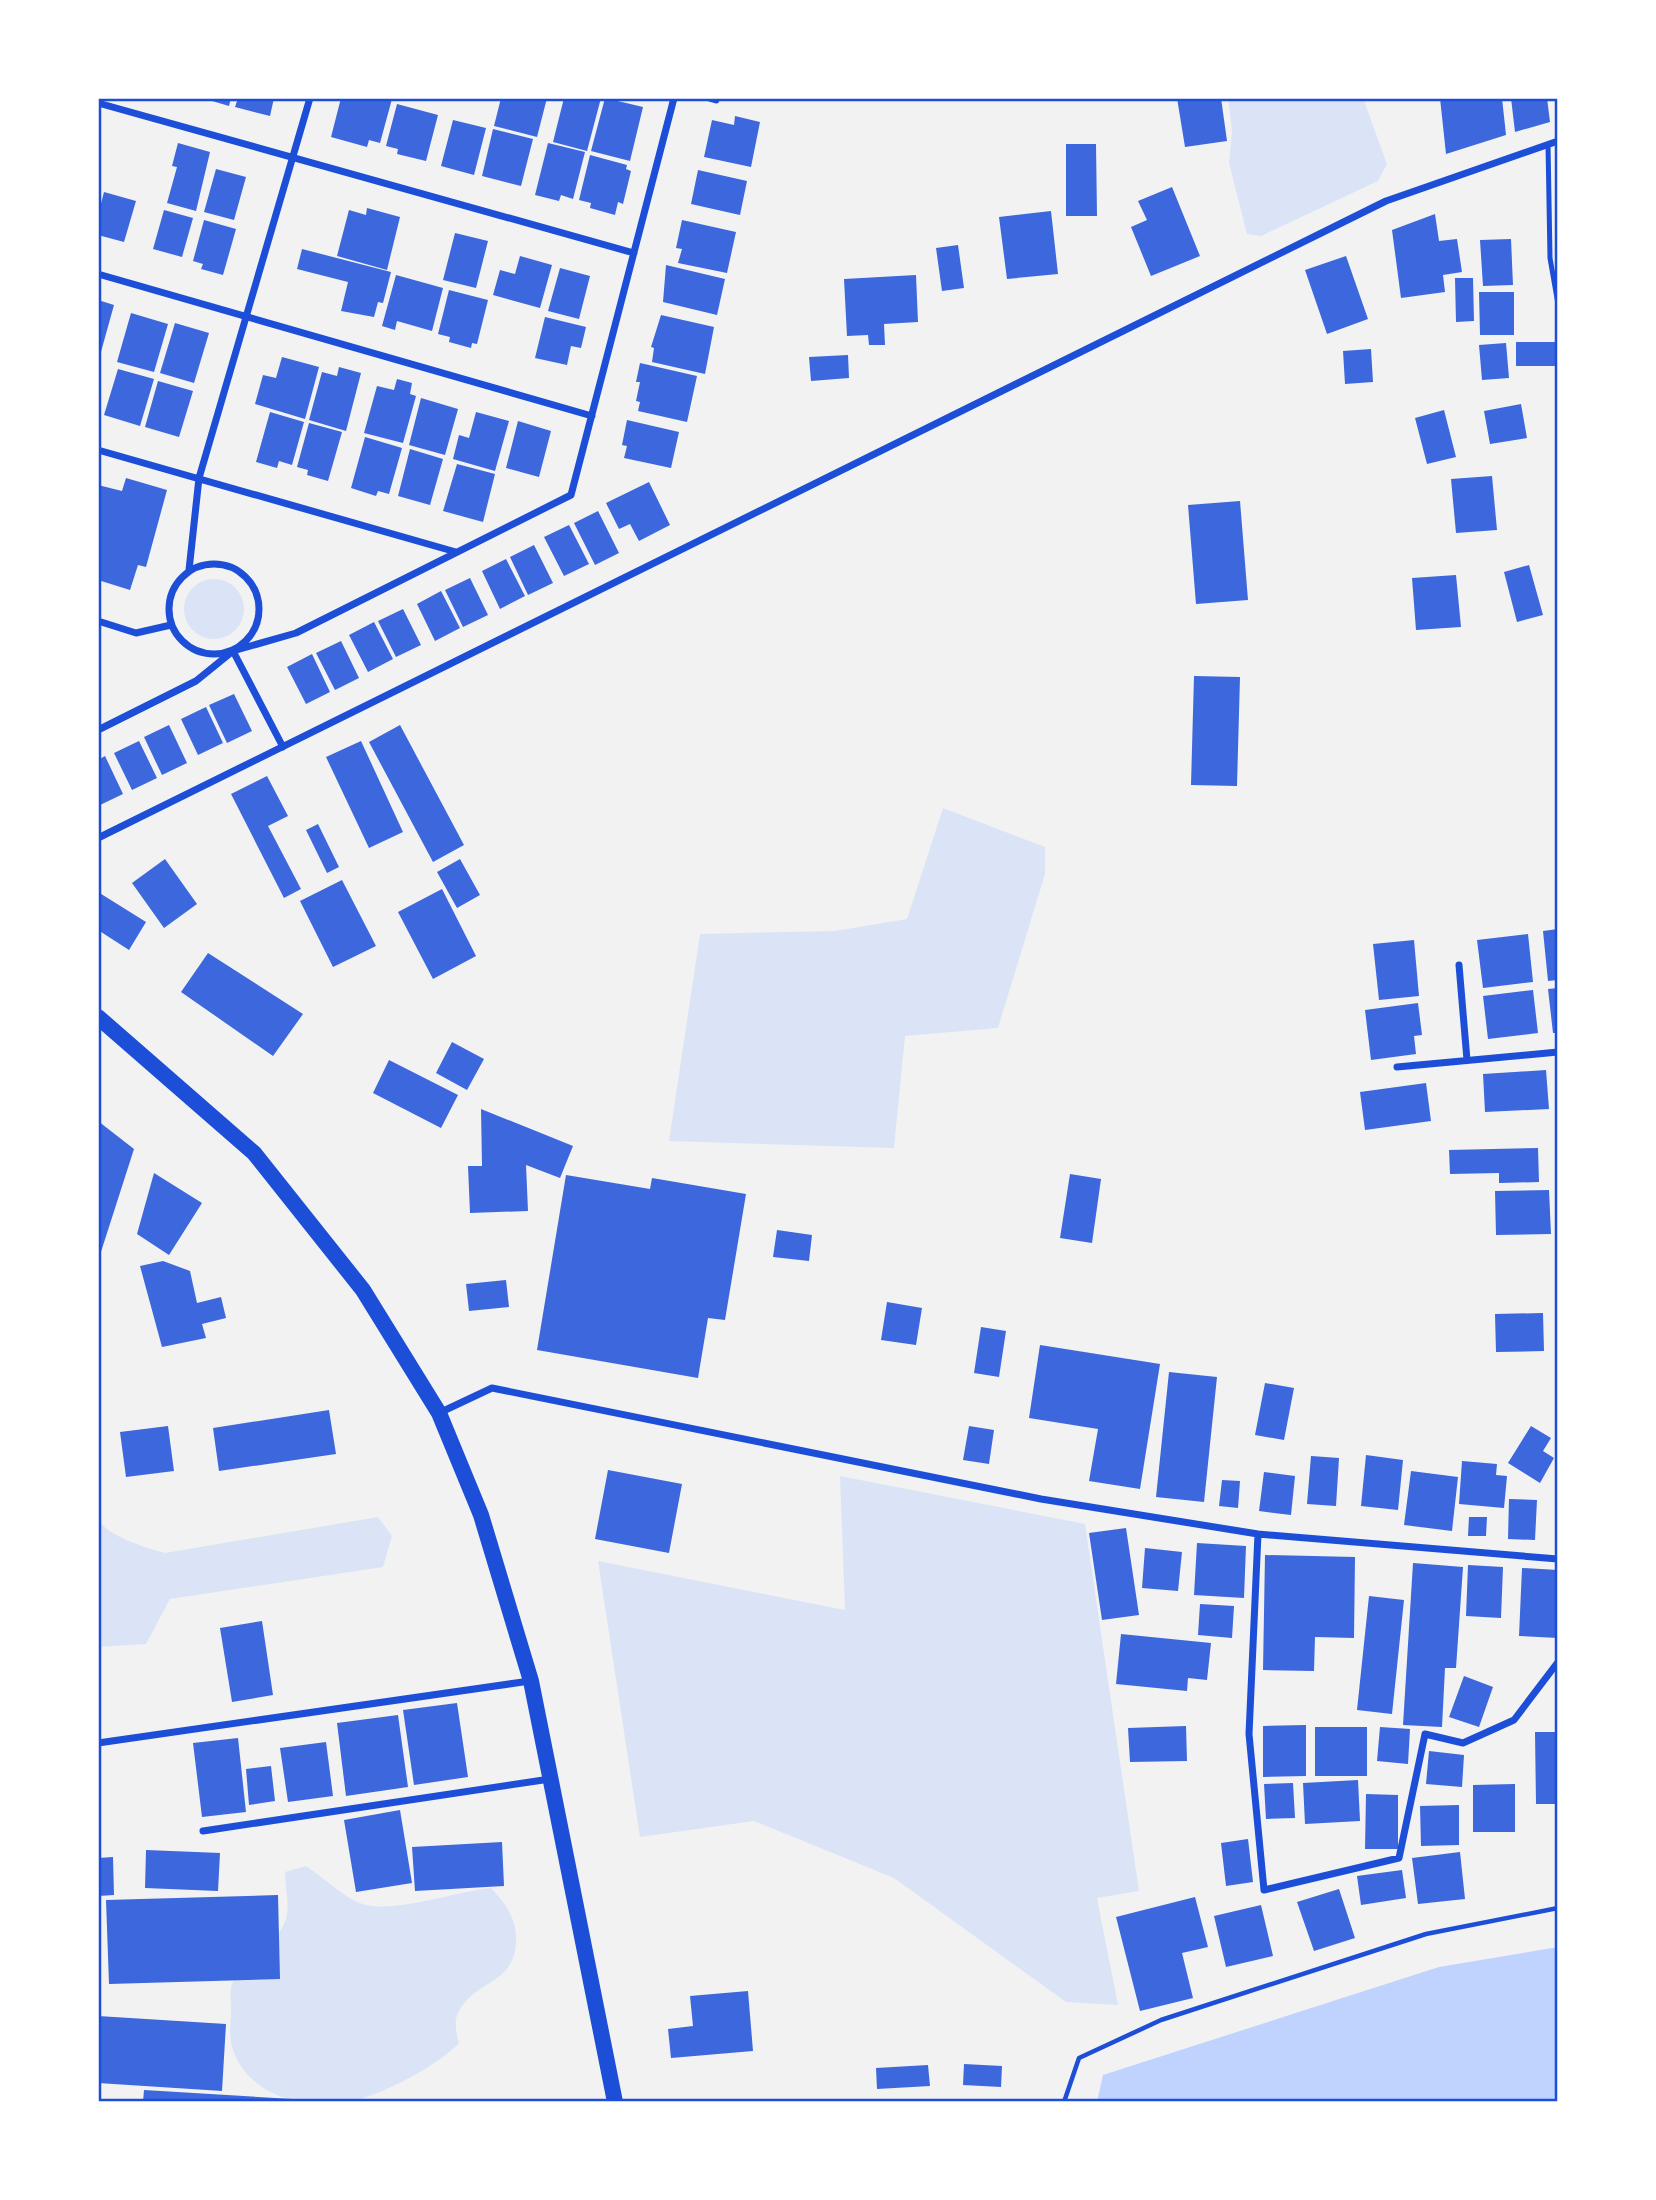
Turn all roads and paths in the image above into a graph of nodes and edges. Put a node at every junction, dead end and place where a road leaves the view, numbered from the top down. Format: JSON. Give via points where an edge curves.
{"nodes":[{"id":1,"x":310,"y":98,"type":"edge"},
{"id":2,"x":674,"y":98,"type":"edge"},
{"id":3,"x":98,"y":103,"type":"edge"},
{"id":4,"x":1558,"y":141,"type":"edge"},
{"id":5,"x":1548,"y":144,"type":"junction"},
{"id":6,"x":293,"y":157,"type":"junction"},
{"id":7,"x":634,"y":253,"type":"junction"},
{"id":8,"x":98,"y":274,"type":"edge"},
{"id":9,"x":1558,"y":304,"type":"edge"},
{"id":10,"x":246,"y":317,"type":"junction"},
{"id":11,"x":592,"y":416,"type":"junction"},
{"id":12,"x":98,"y":450,"type":"edge"},
{"id":13,"x":199,"y":478,"type":"junction"},
{"id":14,"x":457,"y":552,"type":"junction"},
{"id":15,"x":189,"y":570,"type":"junction"},
{"id":16,"x":98,"y":621,"type":"edge"},
{"id":17,"x":171,"y":625,"type":"junction"},
{"id":18,"x":233,"y":651,"type":"junction"},
{"id":19,"x":98,"y":730,"type":"edge"},
{"id":20,"x":282,"y":747,"type":"junction"},
{"id":21,"x":98,"y":838,"type":"edge"},
{"id":22,"x":1459,"y":965,"type":"dead end"},
{"id":23,"x":98,"y":1017,"type":"edge"},
{"id":24,"x":1558,"y":1052,"type":"edge"},
{"id":25,"x":1467,"y":1060,"type":"junction"},
{"id":26,"x":1397,"y":1067,"type":"dead end"},
{"id":27,"x":439,"y":1413,"type":"junction"},
{"id":28,"x":1258,"y":1534,"type":"junction"},
{"id":29,"x":1558,"y":1559,"type":"edge"},
{"id":30,"x":1558,"y":1662,"type":"edge"},
{"id":31,"x":531,"y":1681,"type":"junction"},
{"id":32,"x":98,"y":1743,"type":"edge"},
{"id":33,"x":550,"y":1779,"type":"junction"},
{"id":34,"x":203,"y":1831,"type":"dead end"},
{"id":35,"x":1558,"y":1908,"type":"edge"},
{"id":36,"x":615,"y":2102,"type":"edge"},
{"id":37,"x":1064,"y":2102,"type":"edge"}],
"edges":[{"from":1,"to":6,"type":"street"},
{"from":2,"to":7,"type":"street"},
{"from":3,"to":6,"type":"street"},
{"from":4,"to":5,"type":"street"},
{"from":5,"to":9,"type":"lane","via":[[1550,258]]},
{"from":5,"to":20,"type":"street","via":[[1375,206]]},
{"from":6,"to":7,"type":"street"},
{"from":6,"to":10,"type":"street"},
{"from":7,"to":11,"type":"street"},
{"from":8,"to":10,"type":"street"},
{"from":10,"to":11,"type":"street"},
{"from":10,"to":13,"type":"street"},
{"from":11,"to":14,"type":"street","via":[[571,495]]},
{"from":12,"to":13,"type":"street"},
{"from":13,"to":14,"type":"street"},
{"from":13,"to":15,"type":"street"},
{"from":14,"to":18,"type":"street","via":[[296,633]]},
{"from":15,"to":17,"type":"street","via":[[171,594]]},
{"from":15,"to":18,"type":"street","via":[[203,564],[233,567],[255,587],[260,609],[255,631]]},
{"from":16,"to":17,"type":"street","via":[[136,633]]},
{"from":17,"to":18,"type":"street","via":[[196,651],[215,655]]},
{"from":18,"to":19,"type":"street","via":[[196,681]]},
{"from":18,"to":20,"type":"street"},
{"from":20,"to":21,"type":"street"},
{"from":22,"to":25,"type":"street"},
{"from":23,"to":27,"type":"main road","via":[[254,1153],[363,1290]]},
{"from":24,"to":25,"type":"street"},
{"from":25,"to":26,"type":"street"},
{"from":27,"to":28,"type":"street","via":[[492,1388],[1041,1499]]},
{"from":27,"to":31,"type":"main road","via":[[481,1515]]},
{"from":28,"to":29,"type":"street"},
{"from":28,"to":30,"type":"street","via":[[1249,1734],[1264,1890],[1399,1858],[1425,1734],[1463,1743],[1514,1720]]},
{"from":31,"to":32,"type":"street"},
{"from":31,"to":33,"type":"main road"},
{"from":33,"to":34,"type":"street"},
{"from":33,"to":36,"type":"main road"},
{"from":35,"to":37,"type":"path","via":[[1426,1934],[1161,2020],[1079,2058]]}]}
